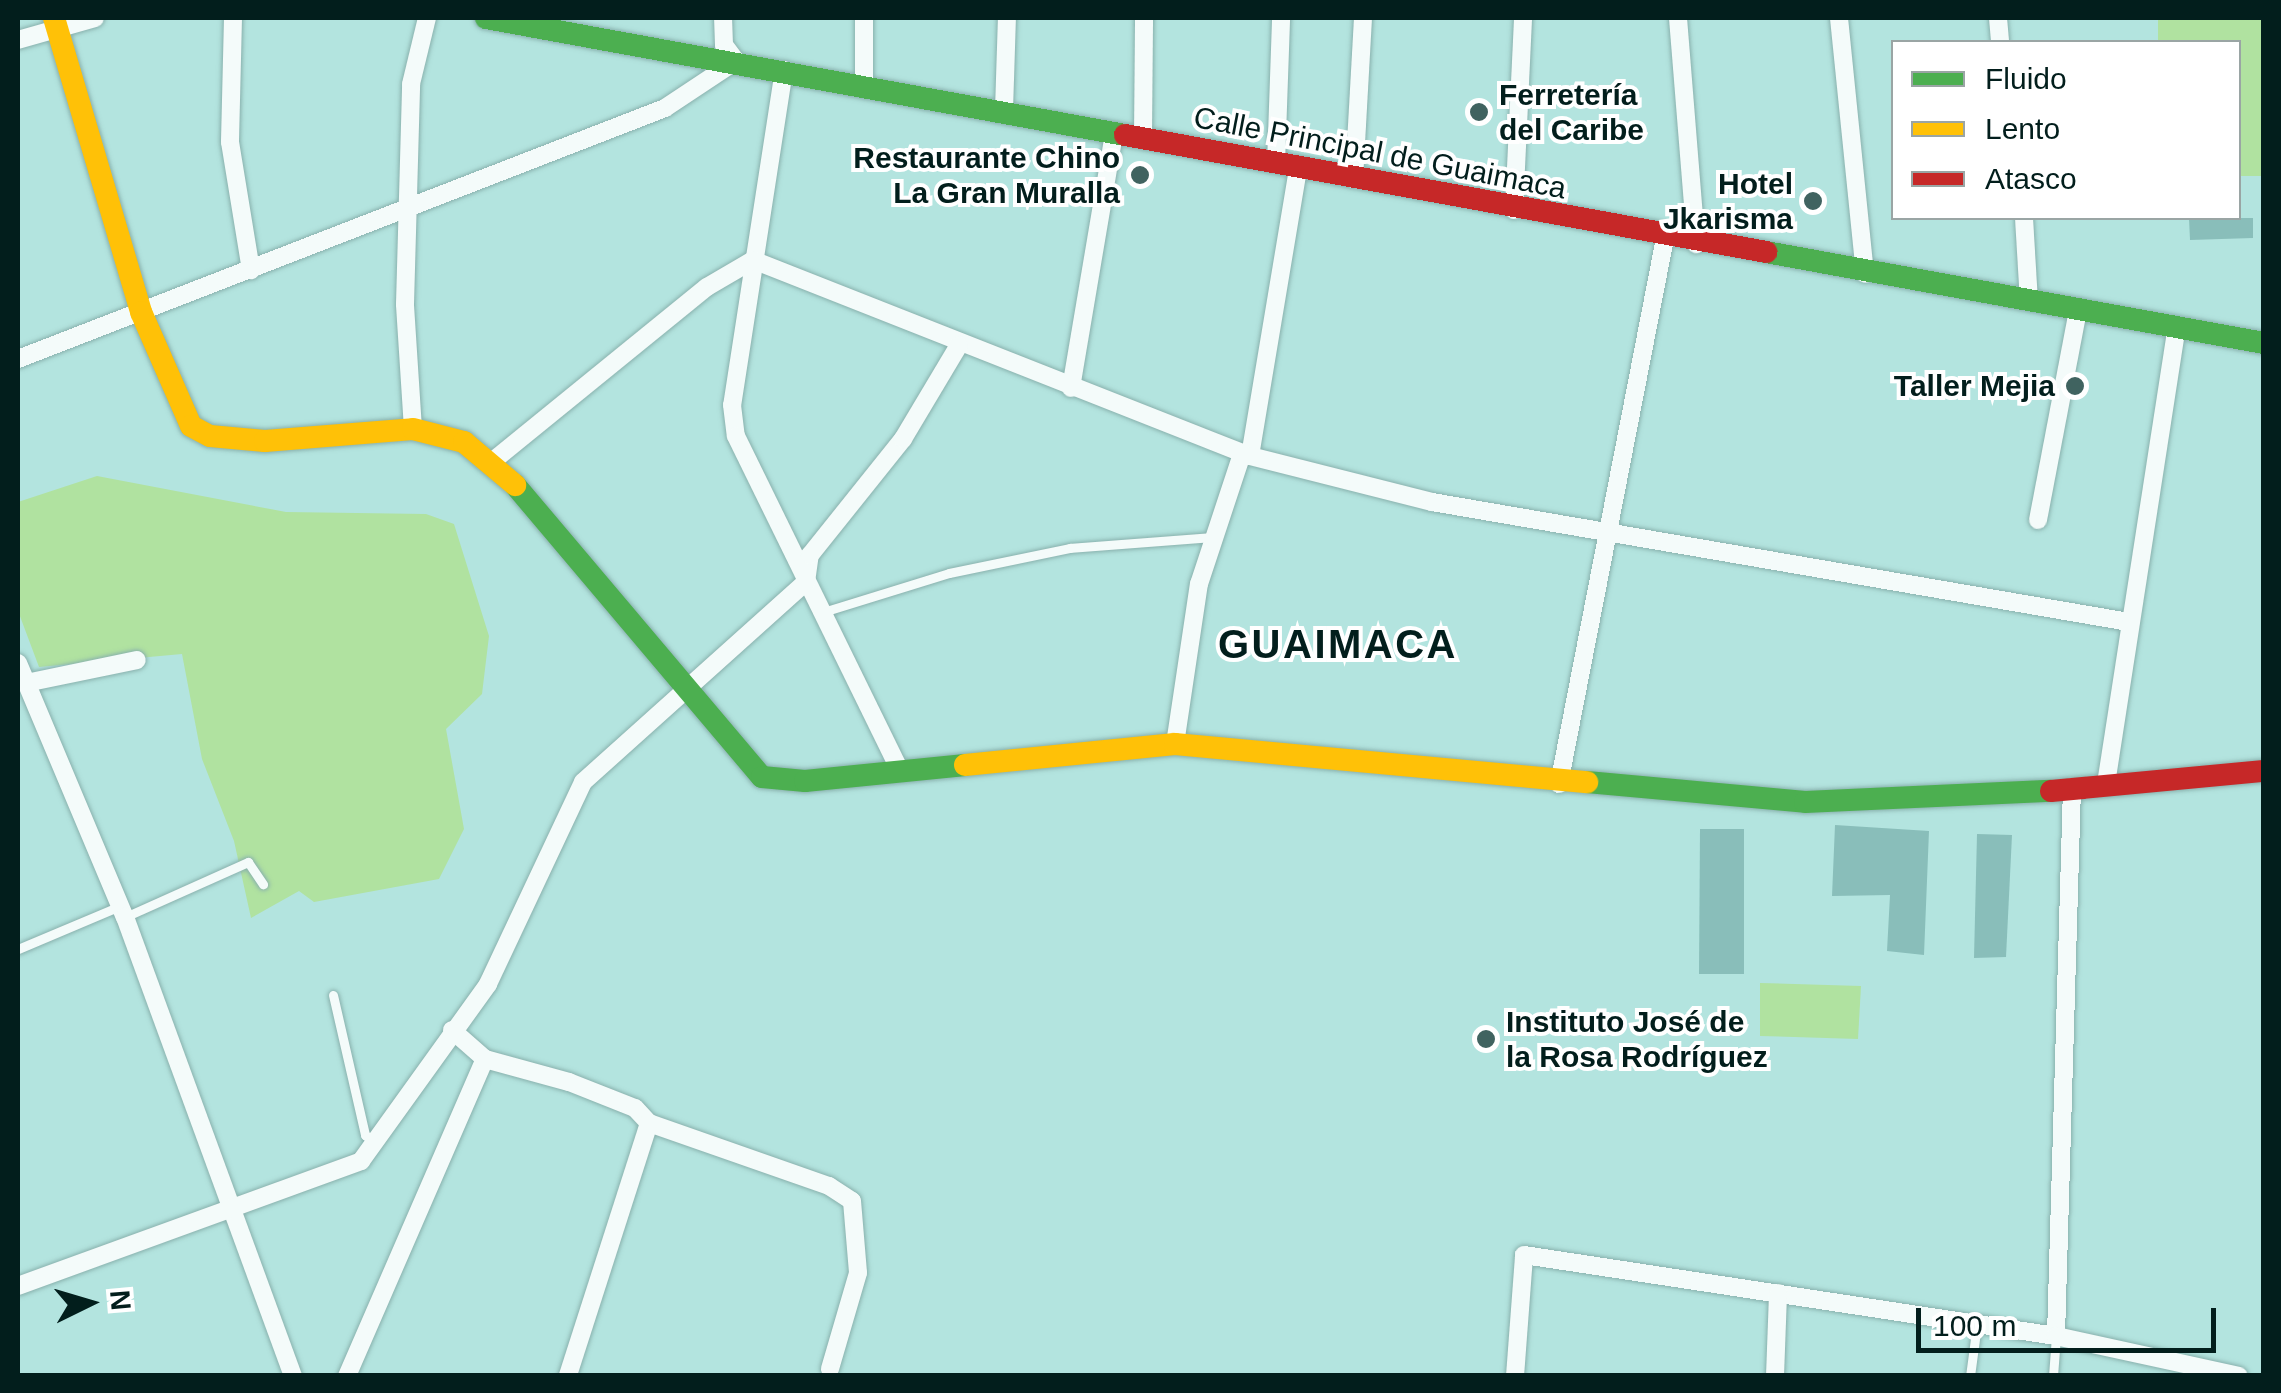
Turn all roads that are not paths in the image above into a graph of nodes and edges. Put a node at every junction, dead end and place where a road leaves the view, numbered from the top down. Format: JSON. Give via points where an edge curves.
{"nodes":[{"id":1,"x":95,"y":18,"type":"edge"},
{"id":2,"x":233,"y":18,"type":"edge"},
{"id":3,"x":427,"y":18,"type":"edge"},
{"id":4,"x":486,"y":18,"type":"edge"},
{"id":5,"x":723,"y":18,"type":"edge"},
{"id":6,"x":864,"y":18,"type":"edge"},
{"id":7,"x":1008,"y":18,"type":"edge"},
{"id":8,"x":1144,"y":18,"type":"edge"},
{"id":9,"x":1281,"y":18,"type":"edge"},
{"id":10,"x":1363,"y":18,"type":"edge"},
{"id":11,"x":1523,"y":18,"type":"edge"},
{"id":12,"x":1678,"y":18,"type":"edge"},
{"id":13,"x":1839,"y":18,"type":"edge"},
{"id":14,"x":55,"y":22,"type":"edge"},
{"id":15,"x":569,"y":25,"type":"edge"},
{"id":16,"x":18,"y":40,"type":"edge"},
{"id":17,"x":736,"y":61,"type":"junction"},
{"id":18,"x":784,"y":70,"type":"junction"},
{"id":19,"x":864,"y":84,"type":"junction"},
{"id":20,"x":1004,"y":112,"type":"junction"},
{"id":21,"x":1114,"y":133,"type":"junction"},
{"id":22,"x":1143,"y":138,"type":"junction"},
{"id":23,"x":1287,"y":166,"type":"junction"},
{"id":24,"x":1354,"y":178,"type":"junction"},
{"id":25,"x":409,"y":210,"type":"junction"},
{"id":26,"x":1514,"y":210,"type":"junction"},
{"id":27,"x":2024,"y":220,"type":"edge"},
{"id":28,"x":1665,"y":238,"type":"junction"},
{"id":29,"x":1696,"y":244,"type":"junction"},
{"id":30,"x":753,"y":260,"type":"junction"},
{"id":31,"x":251,"y":270,"type":"junction"},
{"id":32,"x":1865,"y":274,"type":"junction"},
{"id":33,"x":2029,"y":302,"type":"junction"},
{"id":34,"x":2078,"y":311,"type":"junction"},
{"id":35,"x":142,"y":312,"type":"junction"},
{"id":36,"x":2177,"y":327,"type":"junction"},
{"id":37,"x":2264,"y":343,"type":"edge"},
{"id":38,"x":959,"y":345,"type":"junction"},
{"id":39,"x":18,"y":360,"type":"edge"},
{"id":40,"x":1071,"y":388,"type":"junction"},
{"id":41,"x":413,"y":430,"type":"junction"},
{"id":42,"x":1246,"y":455,"type":"junction"},
{"id":43,"x":494,"y":460,"type":"junction"},
{"id":44,"x":2038,"y":520,"type":"dead end"},
{"id":45,"x":1610,"y":534,"type":"junction"},
{"id":46,"x":1212,"y":536,"type":"junction"},
{"id":47,"x":806,"y":577,"type":"junction"},
{"id":48,"x":823,"y":612,"type":"junction"},
{"id":49,"x":2128,"y":622,"type":"junction"},
{"id":50,"x":137,"y":660,"type":"dead end"},
{"id":51,"x":20,"y":669,"type":"edge"},
{"id":52,"x":682,"y":690,"type":"junction"},
{"id":53,"x":1175,"y":744,"type":"junction"},
{"id":54,"x":2264,"y":770,"type":"edge"},
{"id":55,"x":900,"y":772,"type":"junction"},
{"id":56,"x":1560,"y":784,"type":"junction"},
{"id":57,"x":2106,"y":784,"type":"junction"},
{"id":58,"x":2072,"y":787,"type":"junction"},
{"id":59,"x":263,"y":884,"type":"dead end"},
{"id":60,"x":123,"y":912,"type":"junction"},
{"id":61,"x":18,"y":949,"type":"edge"},
{"id":62,"x":332,"y":994,"type":"dead end"},
{"id":63,"x":452,"y":1030,"type":"junction"},
{"id":64,"x":485,"y":1059,"type":"junction"},
{"id":65,"x":649,"y":1123,"type":"junction"},
{"id":66,"x":378,"y":1144,"type":"junction"},
{"id":67,"x":235,"y":1212,"type":"junction"},
{"id":68,"x":18,"y":1286,"type":"edge"},
{"id":69,"x":1778,"y":1293,"type":"junction"},
{"id":70,"x":1977,"y":1324,"type":"junction"},
{"id":71,"x":2056,"y":1336,"type":"junction"},
{"id":72,"x":2174,"y":1369,"type":"edge"},
{"id":73,"x":834,"y":1373,"type":"edge"},
{"id":74,"x":293,"y":1376,"type":"edge"},
{"id":75,"x":348,"y":1376,"type":"edge"},
{"id":76,"x":568,"y":1376,"type":"edge"},
{"id":77,"x":1515,"y":1376,"type":"edge"},
{"id":78,"x":1775,"y":1376,"type":"edge"},
{"id":79,"x":1970,"y":1376,"type":"edge"},
{"id":80,"x":2053,"y":1376,"type":"edge"},
{"id":81,"x":2239,"y":1376,"type":"edge"}],
"edges":[{"from":1,"to":14,"type":"street"},
{"from":2,"to":31,"type":"street","via":[[230,142]]},
{"from":3,"to":25,"type":"street","via":[[412,84]]},
{"from":4,"to":15,"type":"street","name":"Calle Principal de Guaimaca"},
{"from":5,"to":17,"type":"street","via":[[724,44]]},
{"from":6,"to":19,"type":"street"},
{"from":7,"to":20,"type":"street"},
{"from":8,"to":22,"type":"street"},
{"from":9,"to":23,"type":"street"},
{"from":10,"to":24,"type":"street"},
{"from":11,"to":26,"type":"street"},
{"from":12,"to":29,"type":"street"},
{"from":13,"to":32,"type":"street"},
{"from":14,"to":16,"type":"street"},
{"from":14,"to":35,"type":"street"},
{"from":15,"to":17,"type":"street","name":"Calle Principal de Guaimaca"},
{"from":17,"to":18,"type":"street","name":"Calle Principal de Guaimaca"},
{"from":17,"to":25,"type":"street","via":[[665,108]]},
{"from":18,"to":19,"type":"street","name":"Calle Principal de Guaimaca"},
{"from":18,"to":30,"type":"street"},
{"from":19,"to":20,"type":"street","name":"Calle Principal de Guaimaca"},
{"from":20,"to":21,"type":"street","name":"Calle Principal de Guaimaca"},
{"from":21,"to":22,"type":"street","name":"Calle Principal de Guaimaca"},
{"from":21,"to":40,"type":"street"},
{"from":22,"to":23,"type":"street","name":"Calle Principal de Guaimaca"},
{"from":23,"to":24,"type":"street","name":"Calle Principal de Guaimaca"},
{"from":23,"to":42,"type":"street"},
{"from":24,"to":26,"type":"street","name":"Calle Principal de Guaimaca"},
{"from":25,"to":31,"type":"street"},
{"from":25,"to":41,"type":"street"},
{"from":26,"to":28,"type":"street","name":"Calle Principal de Guaimaca"},
{"from":27,"to":33,"type":"street"},
{"from":28,"to":29,"type":"street","name":"Calle Principal de Guaimaca"},
{"from":28,"to":45,"type":"street"},
{"from":29,"to":32,"type":"street","name":"Calle Principal de Guaimaca"},
{"from":30,"to":38,"type":"street"},
{"from":30,"to":43,"type":"street","via":[[707,287]]},
{"from":30,"to":47,"type":"street","via":[[732,406],[736,436]]},
{"from":31,"to":35,"type":"street"},
{"from":32,"to":33,"type":"street","name":"Calle Principal de Guaimaca"},
{"from":33,"to":34,"type":"street","name":"Calle Principal de Guaimaca"},
{"from":34,"to":36,"type":"street","name":"Calle Principal de Guaimaca"},
{"from":34,"to":44,"type":"street"},
{"from":35,"to":39,"type":"street"},
{"from":35,"to":41,"type":"street","via":[[176,406],[210,436],[265,441]]},
{"from":36,"to":37,"type":"street","name":"Calle Principal de Guaimaca"},
{"from":36,"to":49,"type":"street"},
{"from":38,"to":40,"type":"street"},
{"from":38,"to":47,"type":"street","via":[[903,439],[810,555]]},
{"from":40,"to":42,"type":"street"},
{"from":41,"to":43,"type":"street","via":[[464,442]]},
{"from":42,"to":45,"type":"street","via":[[1432,502]]},
{"from":42,"to":46,"type":"street"},
{"from":43,"to":52,"type":"street"},
{"from":45,"to":49,"type":"street"},
{"from":45,"to":56,"type":"street"},
{"from":46,"to":48,"type":"lane","via":[[1070,548],[949,572]]},
{"from":46,"to":53,"type":"street"},
{"from":47,"to":48,"type":"street"},
{"from":47,"to":52,"type":"street"},
{"from":48,"to":55,"type":"street"},
{"from":49,"to":57,"type":"street"},
{"from":50,"to":51,"type":"street"},
{"from":51,"to":60,"type":"street"},
{"from":52,"to":55,"type":"street","via":[[762,777],[805,782]]},
{"from":52,"to":63,"type":"street","via":[[583,782],[488,984]]},
{"from":53,"to":55,"type":"street"},
{"from":53,"to":56,"type":"street"},
{"from":54,"to":57,"type":"street"},
{"from":56,"to":58,"type":"street","via":[[1861,803]]},
{"from":57,"to":58,"type":"street"},
{"from":58,"to":71,"type":"street"},
{"from":59,"to":60,"type":"lane","via":[[248,862]]},
{"from":60,"to":61,"type":"lane"},
{"from":60,"to":67,"type":"street"},
{"from":62,"to":66,"type":"lane","via":[[365,1135]]},
{"from":63,"to":64,"type":"street"},
{"from":63,"to":66,"type":"street"},
{"from":64,"to":65,"type":"street","via":[[569,1082],[634,1108]]},
{"from":64,"to":75,"type":"street"},
{"from":65,"to":73,"type":"street","via":[[830,1186],[852,1202],[858,1273]]},
{"from":65,"to":76,"type":"street"},
{"from":66,"to":67,"type":"street","via":[[347,1169]]},
{"from":67,"to":68,"type":"street"},
{"from":67,"to":74,"type":"street"},
{"from":69,"to":70,"type":"street"},
{"from":69,"to":77,"type":"street","via":[[1524,1255]]},
{"from":69,"to":78,"type":"street"},
{"from":70,"to":71,"type":"street"},
{"from":70,"to":79,"type":"lane"},
{"from":71,"to":72,"type":"street"},
{"from":71,"to":80,"type":"lane"},
{"from":72,"to":81,"type":"street"}]}
